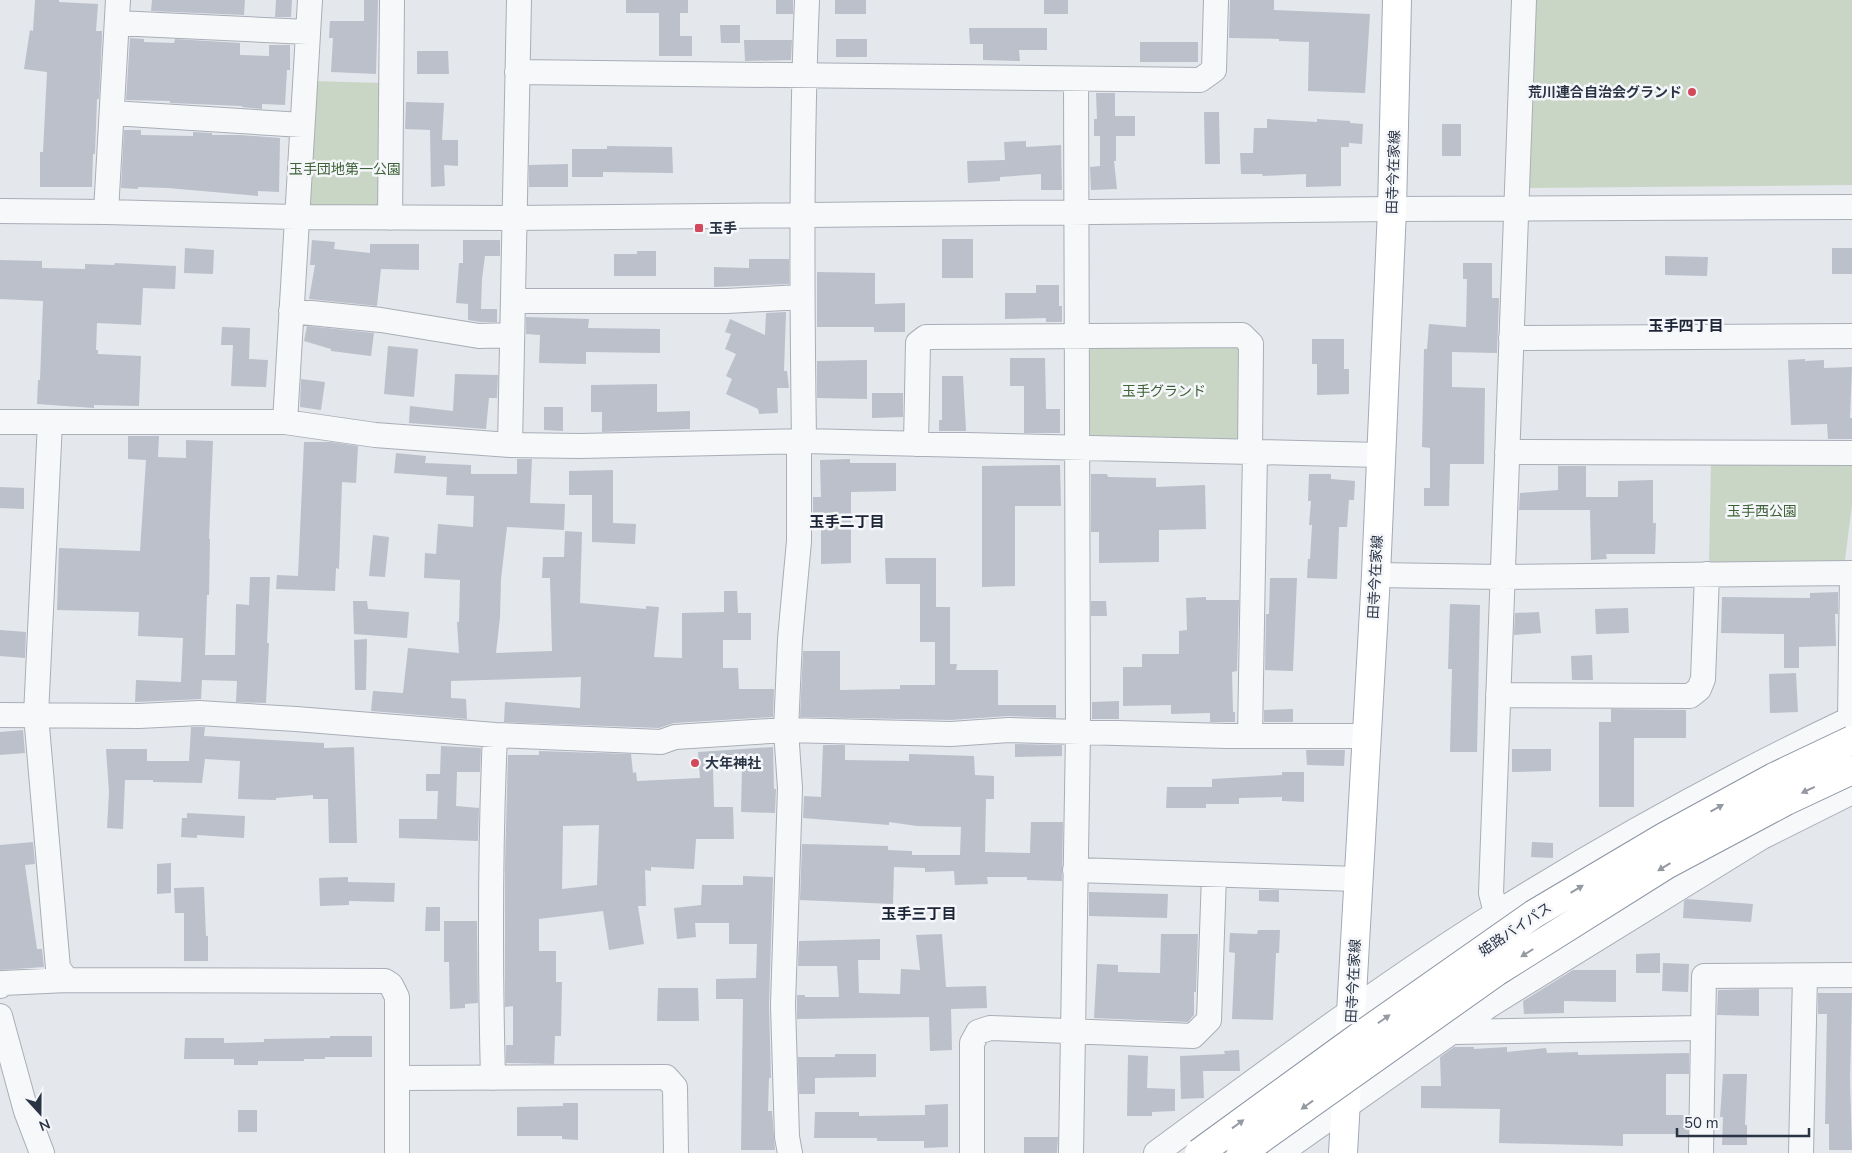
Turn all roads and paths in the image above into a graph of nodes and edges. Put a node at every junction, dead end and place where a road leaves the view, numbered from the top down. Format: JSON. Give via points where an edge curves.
{"nodes":[{"id":1,"x":310,"y":0,"type":"edge"},
{"id":2,"x":392,"y":0,"type":"edge"},
{"id":3,"x":519,"y":0,"type":"edge"},
{"id":4,"x":807,"y":0,"type":"edge"},
{"id":5,"x":1216,"y":0,"type":"edge"},
{"id":6,"x":1397,"y":0,"type":"edge"},
{"id":7,"x":1524,"y":0,"type":"edge"},
{"id":8,"x":118,"y":11,"type":"edge"},
{"id":9,"x":308,"y":32,"type":"junction"},
{"id":10,"x":516,"y":72,"type":"junction"},
{"id":11,"x":804,"y":76,"type":"junction"},
{"id":12,"x":1076,"y":79,"type":"junction"},
{"id":13,"x":112,"y":113,"type":"junction"},
{"id":14,"x":302,"y":125,"type":"junction"},
{"id":15,"x":1852,"y":207,"type":"edge"},
{"id":16,"x":1392,"y":209,"type":"junction"},
{"id":17,"x":1517,"y":209,"type":"junction"},
{"id":18,"x":0,"y":211,"type":"edge"},
{"id":19,"x":106,"y":212,"type":"junction"},
{"id":20,"x":1076,"y":212,"type":"junction"},
{"id":21,"x":802,"y":215,"type":"junction"},
{"id":22,"x":296,"y":218,"type":"junction"},
{"id":23,"x":390,"y":218,"type":"junction"},
{"id":24,"x":515,"y":218,"type":"junction"},
{"id":25,"x":802,"y":297,"type":"junction"},
{"id":26,"x":513,"y":301,"type":"junction"},
{"id":27,"x":291,"y":311,"type":"junction"},
{"id":28,"x":512,"y":335,"type":"junction"},
{"id":29,"x":1076,"y":336,"type":"junction"},
{"id":30,"x":1852,"y":336,"type":"edge"},
{"id":31,"x":1511,"y":338,"type":"junction"},
{"id":32,"x":0,"y":422,"type":"edge"},
{"id":33,"x":50,"y":422,"type":"junction"},
{"id":34,"x":285,"y":422,"type":"junction"},
{"id":35,"x":804,"y":441,"type":"junction"},
{"id":36,"x":916,"y":444,"type":"junction"},
{"id":37,"x":510,"y":445,"type":"junction"},
{"id":38,"x":1076,"y":448,"type":"junction"},
{"id":39,"x":1253,"y":452,"type":"junction"},
{"id":40,"x":1507,"y":452,"type":"junction"},
{"id":41,"x":1852,"y":453,"type":"edge"},
{"id":42,"x":1380,"y":455,"type":"junction"},
{"id":43,"x":1852,"y":573,"type":"edge"},
{"id":44,"x":1707,"y":574,"type":"junction"},
{"id":45,"x":1376,"y":575,"type":"junction"},
{"id":46,"x":1502,"y":577,"type":"junction"},
{"id":47,"x":1852,"y":578,"type":"edge"},
{"id":48,"x":1498,"y":695,"type":"junction"},
{"id":49,"x":0,"y":715,"type":"edge"},
{"id":50,"x":36,"y":715,"type":"junction"},
{"id":51,"x":1851,"y":725,"type":"edge"},
{"id":52,"x":786,"y":730,"type":"junction"},
{"id":53,"x":1078,"y":733,"type":"junction"},
{"id":54,"x":495,"y":735,"type":"junction"},
{"id":55,"x":1250,"y":736,"type":"junction"},
{"id":56,"x":1366,"y":736,"type":"junction"},
{"id":57,"x":1852,"y":770,"type":"edge"},
{"id":58,"x":1852,"y":792,"type":"edge"},
{"id":59,"x":1075,"y":870,"type":"junction"},
{"id":60,"x":1214,"y":875,"type":"junction"},
{"id":61,"x":1358,"y":879,"type":"junction"},
{"id":62,"x":1496,"y":913,"type":"junction"},
{"id":63,"x":1805,"y":976,"type":"junction"},
{"id":64,"x":1852,"y":976,"type":"edge"},
{"id":65,"x":67,"y":980,"type":"junction"},
{"id":66,"x":0,"y":986,"type":"edge"},
{"id":67,"x":1351,"y":1010,"type":"junction"},
{"id":68,"x":0,"y":1016,"type":"edge"},
{"id":69,"x":1703,"y":1028,"type":"junction"},
{"id":70,"x":1073,"y":1030,"type":"junction"},
{"id":71,"x":1453,"y":1032,"type":"junction"},
{"id":72,"x":397,"y":1078,"type":"junction"},
{"id":73,"x":493,"y":1078,"type":"junction"},
{"id":74,"x":1344,"y":1107,"type":"junction"},
{"id":75,"x":42,"y":1153,"type":"edge"},
{"id":76,"x":397,"y":1153,"type":"edge"},
{"id":77,"x":676,"y":1153,"type":"edge"},
{"id":78,"x":790,"y":1153,"type":"edge"},
{"id":79,"x":972,"y":1153,"type":"edge"},
{"id":80,"x":1071,"y":1153,"type":"edge"},
{"id":81,"x":1156,"y":1153,"type":"edge"},
{"id":82,"x":1199,"y":1153,"type":"edge"},
{"id":83,"x":1241,"y":1153,"type":"edge"},
{"id":84,"x":1280,"y":1153,"type":"edge"},
{"id":85,"x":1343,"y":1153,"type":"edge"},
{"id":86,"x":1701,"y":1153,"type":"edge"},
{"id":87,"x":1801,"y":1153,"type":"edge"}],
"edges":[{"from":1,"to":9,"type":"street"},
{"from":2,"to":23,"type":"street"},
{"from":3,"to":10,"type":"street"},
{"from":4,"to":11,"type":"street"},
{"from":5,"to":12,"type":"street","via":[[1214,70],[1200,80]]},
{"from":6,"to":16,"type":"main road","name":"田寺今在家線"},
{"from":7,"to":17,"type":"street"},
{"from":8,"to":9,"type":"street"},
{"from":8,"to":13,"type":"street"},
{"from":9,"to":14,"type":"street"},
{"from":10,"to":11,"type":"street"},
{"from":10,"to":24,"type":"street"},
{"from":11,"to":12,"type":"street"},
{"from":11,"to":21,"type":"street"},
{"from":12,"to":20,"type":"street"},
{"from":13,"to":14,"type":"street"},
{"from":13,"to":19,"type":"street"},
{"from":14,"to":22,"type":"street"},
{"from":15,"to":17,"type":"street"},
{"from":16,"to":17,"type":"street"},
{"from":16,"to":20,"type":"street"},
{"from":16,"to":42,"type":"main road","name":"田寺今在家線"},
{"from":17,"to":31,"type":"street"},
{"from":18,"to":19,"type":"street"},
{"from":19,"to":22,"type":"street"},
{"from":20,"to":21,"type":"street"},
{"from":20,"to":29,"type":"street"},
{"from":21,"to":24,"type":"street"},
{"from":21,"to":25,"type":"street"},
{"from":22,"to":23,"type":"street"},
{"from":22,"to":27,"type":"street"},
{"from":23,"to":24,"type":"street"},
{"from":24,"to":26,"type":"street"},
{"from":25,"to":26,"type":"street","via":[[708,301]]},
{"from":25,"to":35,"type":"street"},
{"from":26,"to":28,"type":"street"},
{"from":27,"to":28,"type":"street","via":[[381,320],[479,336]]},
{"from":27,"to":34,"type":"street"},
{"from":28,"to":37,"type":"street"},
{"from":29,"to":36,"type":"street","via":[[926,336],[918,343]]},
{"from":29,"to":38,"type":"street"},
{"from":29,"to":39,"type":"street","via":[[1242,335],[1251,344]]},
{"from":30,"to":31,"type":"street"},
{"from":31,"to":40,"type":"street"},
{"from":32,"to":33,"type":"street"},
{"from":33,"to":34,"type":"street"},
{"from":33,"to":50,"type":"street"},
{"from":34,"to":37,"type":"street","via":[[375,435]]},
{"from":35,"to":36,"type":"street"},
{"from":35,"to":37,"type":"street"},
{"from":35,"to":52,"type":"street","via":[[799,448],[799,541]]},
{"from":36,"to":38,"type":"street"},
{"from":38,"to":39,"type":"street"},
{"from":38,"to":53,"type":"street"},
{"from":39,"to":42,"type":"street"},
{"from":39,"to":55,"type":"street"},
{"from":40,"to":41,"type":"street"},
{"from":40,"to":46,"type":"street"},
{"from":42,"to":45,"type":"main road","name":"田寺今在家線"},
{"from":43,"to":44,"type":"street"},
{"from":44,"to":46,"type":"street"},
{"from":44,"to":48,"type":"street","via":[[1703,679],[1699,689],[1690,696]]},
{"from":45,"to":46,"type":"street"},
{"from":45,"to":56,"type":"main road","name":"田寺今在家線"},
{"from":46,"to":48,"type":"street"},
{"from":47,"to":51,"type":"street"},
{"from":48,"to":62,"type":"street","via":[[1491,892]]},
{"from":49,"to":50,"type":"street"},
{"from":50,"to":54,"type":"street","via":[[199,713]]},
{"from":50,"to":65,"type":"street","via":[[58,968]]},
{"from":51,"to":62,"type":"street","via":[[1732,777],[1629,833]]},
{"from":82,"to":51,"type":"main road","name":"姫路バイパス","one_way":true,"bridge":true,"via":[[1534,914],[1664,836],[1774,777]]},
{"from":52,"to":53,"type":"street"},
{"from":52,"to":54,"type":"street","via":[[675,737],[661,742]]},
{"from":52,"to":78,"type":"street","via":[[790,788],[783,1005],[786,1137]]},
{"from":53,"to":55,"type":"street"},
{"from":53,"to":59,"type":"street"},
{"from":54,"to":73,"type":"street","via":[[491,846]]},
{"from":55,"to":56,"type":"street"},
{"from":56,"to":61,"type":"main road","name":"田寺今在家線"},
{"from":57,"to":83,"type":"main road","name":"姫路バイパス","one_way":true,"bridge":true,"via":[[1666,865],[1496,972]]},
{"from":58,"to":71,"type":"street","via":[[1762,837],[1490,1005]]},
{"from":59,"to":60,"type":"street"},
{"from":59,"to":70,"type":"street"},
{"from":60,"to":61,"type":"street"},
{"from":60,"to":70,"type":"street","via":[[1209,1020],[1193,1036]]},
{"from":61,"to":67,"type":"main road","name":"田寺今在家線"},
{"from":62,"to":67,"type":"street"},
{"from":63,"to":64,"type":"street"},
{"from":63,"to":69,"type":"street","via":[[1704,976]]},
{"from":63,"to":87,"type":"street"},
{"from":65,"to":66,"type":"street","via":[[3,983]]},
{"from":65,"to":72,"type":"street","via":[[385,981],[391,984],[397,996]]},
{"from":67,"to":74,"type":"main road","name":"田寺今在家線"},
{"from":67,"to":81,"type":"street"},
{"from":68,"to":75,"type":"street","via":[[26,1111]]},
{"from":69,"to":71,"type":"street"},
{"from":69,"to":86,"type":"street"},
{"from":70,"to":79,"type":"street","via":[[990,1028],[978,1032],[972,1043]]},
{"from":70,"to":80,"type":"street"},
{"from":71,"to":74,"type":"street"},
{"from":72,"to":73,"type":"street"},
{"from":72,"to":76,"type":"street"},
{"from":73,"to":77,"type":"street","via":[[666,1077],[675,1087]]},
{"from":74,"to":84,"type":"street"},
{"from":74,"to":85,"type":"main road","name":"田寺今在家線"}]}
